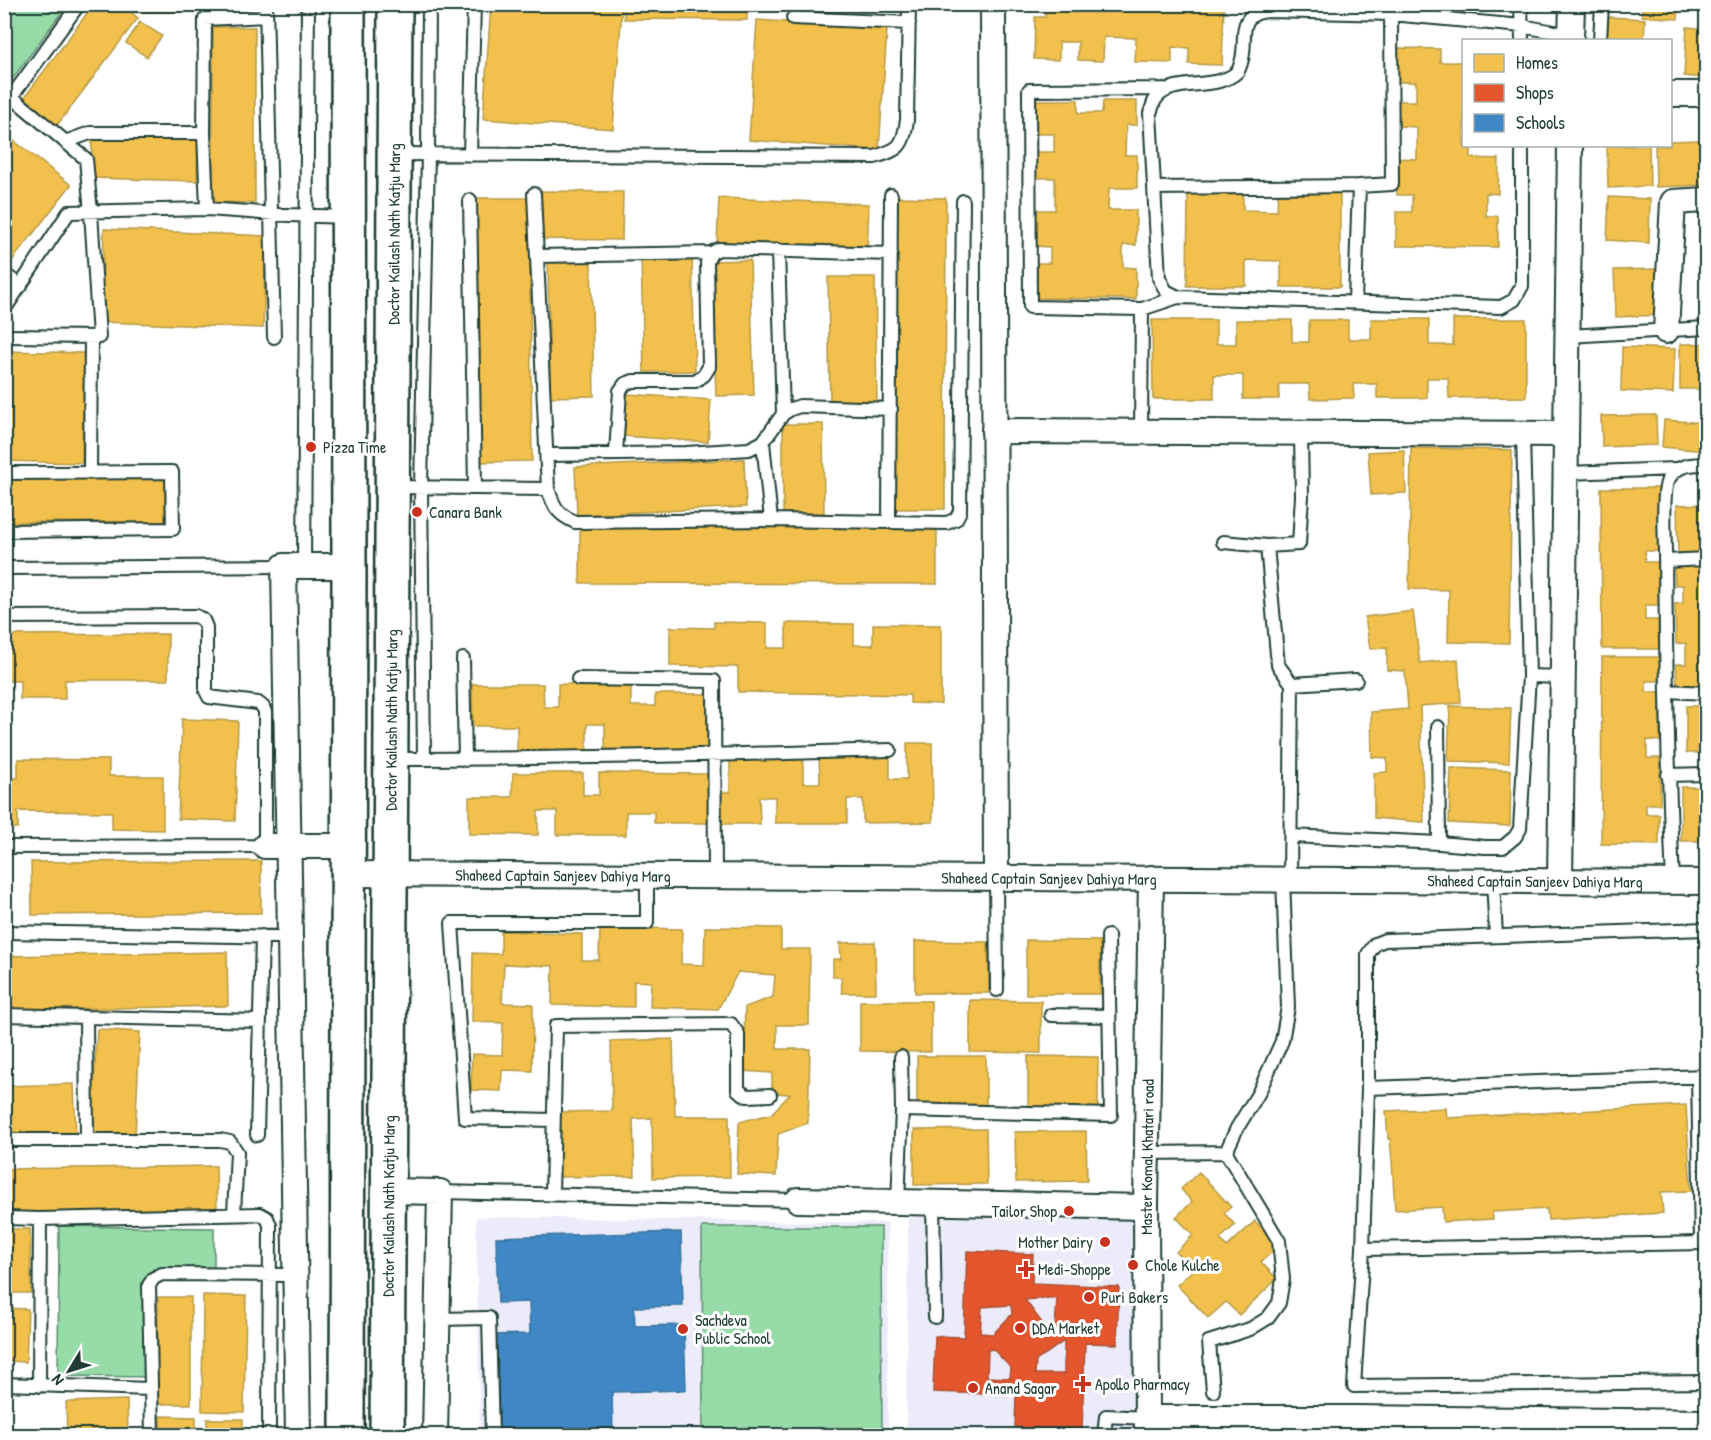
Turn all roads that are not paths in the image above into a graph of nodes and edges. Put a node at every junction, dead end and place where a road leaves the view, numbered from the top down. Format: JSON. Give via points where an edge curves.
{"nodes":[{"id":1,"x":79,"y":4,"type":"edge"},
{"id":2,"x":308,"y":4,"type":"edge"},
{"id":3,"x":348,"y":4,"type":"edge"},
{"id":4,"x":395,"y":4,"type":"edge"},
{"id":5,"x":429,"y":4,"type":"edge"},
{"id":6,"x":474,"y":4,"type":"edge"},
{"id":7,"x":909,"y":4,"type":"edge"},
{"id":8,"x":993,"y":4,"type":"edge"},
{"id":9,"x":1521,"y":4,"type":"edge"},
{"id":10,"x":1572,"y":4,"type":"edge"},
{"id":11,"x":1602,"y":4,"type":"edge"},
{"id":12,"x":1258,"y":8,"type":"edge"},
{"id":13,"x":1293,"y":8,"type":"edge"},
{"id":14,"x":266,"y":10,"type":"edge"},
{"id":15,"x":1391,"y":14,"type":"junction"},
{"id":16,"x":793,"y":18,"type":"dead end"},
{"id":17,"x":909,"y":23,"type":"junction"},
{"id":18,"x":1521,"y":26,"type":"junction"},
{"id":19,"x":1571,"y":38,"type":"edge"},
{"id":20,"x":1521,"y":39,"type":"edge"},
{"id":21,"x":1600,"y":39,"type":"edge"},
{"id":22,"x":1170,"y":89,"type":"junction"},
{"id":23,"x":1672,"y":94,"type":"edge"},
{"id":24,"x":1707,"y":94,"type":"edge"},
{"id":25,"x":8,"y":102,"type":"edge"},
{"id":26,"x":204,"y":133,"type":"junction"},
{"id":27,"x":65,"y":141,"type":"junction"},
{"id":28,"x":1522,"y":147,"type":"edge"},
{"id":29,"x":1570,"y":147,"type":"edge"},
{"id":30,"x":394,"y":154,"type":"junction"},
{"id":31,"x":428,"y":154,"type":"junction"},
{"id":32,"x":471,"y":155,"type":"junction"},
{"id":33,"x":1359,"y":186,"type":"junction"},
{"id":34,"x":1154,"y":188,"type":"junction"},
{"id":35,"x":534,"y":194,"type":"dead end"},
{"id":36,"x":891,"y":195,"type":"dead end"},
{"id":37,"x":470,"y":200,"type":"dead end"},
{"id":38,"x":1707,"y":200,"type":"edge"},
{"id":39,"x":963,"y":201,"type":"dead end"},
{"id":40,"x":207,"y":209,"type":"junction"},
{"id":41,"x":91,"y":212,"type":"junction"},
{"id":42,"x":270,"y":213,"type":"junction"},
{"id":43,"x":307,"y":216,"type":"junction"},
{"id":44,"x":348,"y":217,"type":"junction"},
{"id":45,"x":778,"y":250,"type":"junction"},
{"id":46,"x":711,"y":253,"type":"junction"},
{"id":47,"x":891,"y":254,"type":"junction"},
{"id":48,"x":537,"y":256,"type":"junction"},
{"id":49,"x":4,"y":273,"type":"edge"},
{"id":50,"x":21,"y":286,"type":"junction"},
{"id":51,"x":1178,"y":297,"type":"junction"},
{"id":52,"x":1356,"y":302,"type":"junction"},
{"id":53,"x":1142,"y":309,"type":"junction"},
{"id":54,"x":4,"y":310,"type":"edge"},
{"id":55,"x":1707,"y":328,"type":"edge"},
{"id":56,"x":1666,"y":331,"type":"junction"},
{"id":57,"x":4,"y":336,"type":"edge"},
{"id":58,"x":1568,"y":336,"type":"junction"},
{"id":59,"x":91,"y":337,"type":"junction"},
{"id":60,"x":274,"y":337,"type":"dead end"},
{"id":61,"x":891,"y":409,"type":"junction"},
{"id":62,"x":783,"y":414,"type":"junction"},
{"id":63,"x":994,"y":431,"type":"junction"},
{"id":64,"x":1141,"y":432,"type":"junction"},
{"id":65,"x":1301,"y":433,"type":"junction"},
{"id":66,"x":1523,"y":434,"type":"junction"},
{"id":67,"x":1566,"y":434,"type":"junction"},
{"id":68,"x":763,"y":441,"type":"junction"},
{"id":69,"x":616,"y":453,"type":"junction"},
{"id":70,"x":548,"y":455,"type":"junction"},
{"id":71,"x":1707,"y":464,"type":"edge"},
{"id":72,"x":1676,"y":469,"type":"junction"},
{"id":73,"x":90,"y":472,"type":"junction"},
{"id":74,"x":4,"y":473,"type":"edge"},
{"id":75,"x":1566,"y":473,"type":"junction"},
{"id":76,"x":407,"y":487,"type":"junction"},
{"id":77,"x":475,"y":488,"type":"junction"},
{"id":78,"x":548,"y":489,"type":"junction"},
{"id":79,"x":771,"y":520,"type":"junction"},
{"id":80,"x":889,"y":522,"type":"junction"},
{"id":81,"x":4,"y":531,"type":"edge"},
{"id":82,"x":1222,"y":542,"type":"dead end"},
{"id":83,"x":1267,"y":546,"type":"junction"},
{"id":84,"x":1707,"y":559,"type":"edge"},
{"id":85,"x":1665,"y":561,"type":"junction"},
{"id":86,"x":294,"y":566,"type":"junction"},
{"id":87,"x":349,"y":566,"type":"junction"},
{"id":88,"x":4,"y":568,"type":"edge"},
{"id":89,"x":4,"y":617,"type":"edge"},
{"id":90,"x":464,"y":659,"type":"dead end"},
{"id":91,"x":1529,"y":676,"type":"junction"},
{"id":92,"x":1563,"y":677,"type":"junction"},
{"id":93,"x":578,"y":679,"type":"dead end"},
{"id":94,"x":1356,"y":680,"type":"dead end"},
{"id":95,"x":1292,"y":684,"type":"junction"},
{"id":96,"x":1667,"y":691,"type":"junction"},
{"id":97,"x":1707,"y":693,"type":"edge"},
{"id":98,"x":1438,"y":727,"type":"dead end"},
{"id":99,"x":890,"y":750,"type":"dead end"},
{"id":100,"x":713,"y":756,"type":"junction"},
{"id":101,"x":391,"y":759,"type":"junction"},
{"id":102,"x":424,"y":759,"type":"junction"},
{"id":103,"x":465,"y":760,"type":"junction"},
{"id":104,"x":1707,"y":774,"type":"edge"},
{"id":105,"x":1668,"y":775,"type":"junction"},
{"id":106,"x":1291,"y":836,"type":"junction"},
{"id":107,"x":1439,"y":843,"type":"junction"},
{"id":108,"x":277,"y":846,"type":"junction"},
{"id":109,"x":4,"y":847,"type":"edge"},
{"id":110,"x":347,"y":860,"type":"junction"},
{"id":111,"x":390,"y":874,"type":"junction"},
{"id":112,"x":647,"y":876,"type":"junction"},
{"id":113,"x":715,"y":876,"type":"junction"},
{"id":114,"x":996,"y":878,"type":"junction"},
{"id":115,"x":1151,"y":878,"type":"junction"},
{"id":116,"x":1286,"y":879,"type":"junction"},
{"id":117,"x":1492,"y":880,"type":"junction"},
{"id":118,"x":1560,"y":881,"type":"junction"},
{"id":119,"x":1673,"y":882,"type":"junction"},
{"id":120,"x":1707,"y":882,"type":"edge"},
{"id":121,"x":1707,"y":929,"type":"edge"},
{"id":122,"x":4,"y":932,"type":"edge"},
{"id":123,"x":262,"y":936,"type":"junction"},
{"id":124,"x":1108,"y":936,"type":"dead end"},
{"id":125,"x":1496,"y":936,"type":"junction"},
{"id":126,"x":290,"y":937,"type":"junction"},
{"id":127,"x":997,"y":990,"type":"dead end"},
{"id":128,"x":4,"y":1015,"type":"edge"},
{"id":129,"x":1051,"y":1015,"type":"dead end"},
{"id":130,"x":1108,"y":1016,"type":"junction"},
{"id":131,"x":86,"y":1017,"type":"junction"},
{"id":132,"x":260,"y":1021,"type":"junction"},
{"id":133,"x":901,"y":1057,"type":"dead end"},
{"id":134,"x":1702,"y":1076,"type":"edge"},
{"id":135,"x":1368,"y":1088,"type":"junction"},
{"id":136,"x":770,"y":1095,"type":"dead end"},
{"id":137,"x":902,"y":1110,"type":"junction"},
{"id":138,"x":553,"y":1120,"type":"junction"},
{"id":139,"x":257,"y":1135,"type":"dead end"},
{"id":140,"x":4,"y":1140,"type":"edge"},
{"id":141,"x":87,"y":1140,"type":"junction"},
{"id":142,"x":1226,"y":1152,"type":"junction"},
{"id":143,"x":1147,"y":1153,"type":"junction"},
{"id":144,"x":388,"y":1191,"type":"junction"},
{"id":145,"x":440,"y":1192,"type":"junction"},
{"id":146,"x":552,"y":1194,"type":"junction"},
{"id":147,"x":798,"y":1200,"type":"joint"},
{"id":148,"x":898,"y":1202,"type":"junction"},
{"id":149,"x":933,"y":1202,"type":"junction"},
{"id":150,"x":1146,"y":1207,"type":"junction"},
{"id":151,"x":234,"y":1214,"type":"junction"},
{"id":152,"x":4,"y":1218,"type":"edge"},
{"id":153,"x":40,"y":1219,"type":"junction"},
{"id":154,"x":1704,"y":1243,"type":"edge"},
{"id":155,"x":1363,"y":1249,"type":"junction"},
{"id":156,"x":270,"y":1275,"type":"junction"},
{"id":157,"x":295,"y":1275,"type":"junction"},
{"id":158,"x":935,"y":1317,"type":"dead end"},
{"id":159,"x":437,"y":1319,"type":"junction"},
{"id":160,"x":1707,"y":1382,"type":"edge"},
{"id":161,"x":4,"y":1384,"type":"edge"},
{"id":162,"x":39,"y":1386,"type":"junction"},
{"id":163,"x":150,"y":1389,"type":"junction"},
{"id":164,"x":1213,"y":1391,"type":"dead end"},
{"id":165,"x":1707,"y":1422,"type":"edge"},
{"id":166,"x":1147,"y":1427,"type":"edge"},
{"id":167,"x":1453,"y":1427,"type":"edge"},
{"id":168,"x":152,"y":1436,"type":"edge"},
{"id":169,"x":269,"y":1436,"type":"edge"},
{"id":170,"x":298,"y":1436,"type":"edge"},
{"id":171,"x":347,"y":1436,"type":"edge"},
{"id":172,"x":387,"y":1436,"type":"edge"},
{"id":173,"x":435,"y":1436,"type":"edge"},
{"id":174,"x":492,"y":1436,"type":"edge"},
{"id":175,"x":1104,"y":1436,"type":"edge"}],
"edges":[{"from":1,"to":25,"type":"lane"},
{"from":2,"to":43,"type":"lane"},
{"from":3,"to":44,"type":"main road"},
{"from":4,"to":30,"type":"main road","name":"Doctor Kailash Nath Katju Marg"},
{"from":5,"to":31,"type":"lane"},
{"from":6,"to":32,"type":"lane"},
{"from":7,"to":17,"type":"lane"},
{"from":8,"to":63,"type":"street"},
{"from":9,"to":18,"type":"lane"},
{"from":10,"to":19,"type":"street"},
{"from":11,"to":21,"type":"lane"},
{"from":12,"to":13,"type":"lane"},
{"from":12,"to":22,"type":"lane","via":[[1244,26],[1244,55],[1238,71],[1221,81]]},
{"from":13,"to":15,"type":"lane"},
{"from":14,"to":26,"type":"lane","via":[[205,19]]},
{"from":14,"to":42,"type":"lane"},
{"from":15,"to":18,"type":"lane"},
{"from":15,"to":33,"type":"lane","via":[[1392,184]]},
{"from":16,"to":17,"type":"lane"},
{"from":17,"to":32,"type":"lane","via":[[907,120],[904,139],[894,151],[874,157]]},
{"from":18,"to":19,"type":"lane"},
{"from":18,"to":20,"type":"lane"},
{"from":22,"to":34,"type":"lane","via":[[1156,98],[1150,113]]},
{"from":22,"to":53,"type":"lane","via":[[1029,90],[1030,307]]},
{"from":23,"to":24,"type":"street"},
{"from":25,"to":27,"type":"lane"},
{"from":26,"to":27,"type":"lane","via":[[90,133]]},
{"from":26,"to":40,"type":"lane"},
{"from":27,"to":41,"type":"lane","via":[[86,159]]},
{"from":28,"to":52,"type":"lane","via":[[1522,286],[1514,300],[1501,306]]},
{"from":29,"to":58,"type":"street"},
{"from":30,"to":31,"type":"lane"},
{"from":30,"to":76,"type":"main road","name":"Doctor Kailash Nath Katju Marg"},
{"from":31,"to":32,"type":"lane"},
{"from":31,"to":76,"type":"lane"},
{"from":33,"to":34,"type":"lane"},
{"from":33,"to":52,"type":"lane"},
{"from":34,"to":51,"type":"lane","via":[[1159,278],[1166,291]]},
{"from":35,"to":48,"type":"lane"},
{"from":36,"to":47,"type":"lane"},
{"from":37,"to":77,"type":"lane"},
{"from":38,"to":56,"type":"street","via":[[1673,202]]},
{"from":39,"to":80,"type":"lane","via":[[960,511],[956,519],[947,523]]},
{"from":40,"to":41,"type":"lane"},
{"from":40,"to":42,"type":"lane"},
{"from":41,"to":50,"type":"lane","via":[[69,212]]},
{"from":41,"to":59,"type":"lane","via":[[99,337]]},
{"from":42,"to":43,"type":"lane"},
{"from":42,"to":60,"type":"lane"},
{"from":43,"to":44,"type":"lane"},
{"from":43,"to":86,"type":"lane"},
{"from":44,"to":87,"type":"main road"},
{"from":45,"to":46,"type":"lane","via":[[719,249]]},
{"from":45,"to":47,"type":"lane"},
{"from":45,"to":62,"type":"lane"},
{"from":46,"to":48,"type":"lane"},
{"from":46,"to":69,"type":"lane","via":[[706,262],[709,367],[694,381],[625,384],[620,391]]},
{"from":47,"to":61,"type":"lane"},
{"from":48,"to":70,"type":"lane"},
{"from":49,"to":50,"type":"lane"},
{"from":50,"to":54,"type":"lane"},
{"from":51,"to":52,"type":"lane"},
{"from":51,"to":53,"type":"lane"},
{"from":53,"to":64,"type":"lane"},
{"from":55,"to":56,"type":"lane"},
{"from":56,"to":58,"type":"lane"},
{"from":57,"to":59,"type":"lane"},
{"from":58,"to":67,"type":"street"},
{"from":59,"to":73,"type":"lane"},
{"from":61,"to":62,"type":"lane","via":[[800,406]]},
{"from":61,"to":80,"type":"lane"},
{"from":62,"to":68,"type":"lane"},
{"from":63,"to":64,"type":"street"},
{"from":63,"to":114,"type":"street"},
{"from":64,"to":65,"type":"street"},
{"from":65,"to":66,"type":"street"},
{"from":65,"to":83,"type":"lane","via":[[1299,544]]},
{"from":66,"to":67,"type":"street"},
{"from":66,"to":91,"type":"lane"},
{"from":67,"to":75,"type":"street"},
{"from":68,"to":69,"type":"lane","via":[[749,449]]},
{"from":68,"to":79,"type":"lane"},
{"from":69,"to":70,"type":"lane"},
{"from":70,"to":78,"type":"lane"},
{"from":71,"to":72,"type":"lane"},
{"from":72,"to":75,"type":"lane"},
{"from":72,"to":85,"type":"lane","via":[[1666,482]]},
{"from":73,"to":74,"type":"lane"},
{"from":73,"to":81,"type":"lane","via":[[172,472],[174,529]]},
{"from":75,"to":92,"type":"street"},
{"from":76,"to":77,"type":"lane"},
{"from":76,"to":101,"type":"main road","name":"Doctor Kailash Nath Katju Marg"},
{"from":76,"to":102,"type":"lane"},
{"from":77,"to":78,"type":"lane"},
{"from":78,"to":79,"type":"lane","via":[[554,507],[575,522]]},
{"from":79,"to":80,"type":"lane"},
{"from":82,"to":83,"type":"lane"},
{"from":83,"to":95,"type":"lane","via":[[1278,665]]},
{"from":84,"to":85,"type":"lane"},
{"from":85,"to":96,"type":"lane"},
{"from":86,"to":87,"type":"street"},
{"from":86,"to":88,"type":"lane"},
{"from":86,"to":108,"type":"street"},
{"from":87,"to":110,"type":"main road"},
{"from":89,"to":108,"type":"lane","via":[[196,616],[202,620],[206,627],[209,697],[258,703],[265,712]]},
{"from":90,"to":103,"type":"lane"},
{"from":91,"to":92,"type":"lane"},
{"from":91,"to":107,"type":"lane","via":[[1520,829],[1503,847]]},
{"from":92,"to":118,"type":"street"},
{"from":93,"to":100,"type":"lane","via":[[714,681]]},
{"from":94,"to":95,"type":"lane"},
{"from":95,"to":106,"type":"lane"},
{"from":96,"to":97,"type":"lane"},
{"from":96,"to":105,"type":"lane"},
{"from":98,"to":107,"type":"lane"},
{"from":99,"to":100,"type":"lane"},
{"from":100,"to":103,"type":"lane"},
{"from":100,"to":113,"type":"lane"},
{"from":101,"to":102,"type":"lane"},
{"from":101,"to":111,"type":"main road","name":"Doctor Kailash Nath Katju Marg"},
{"from":102,"to":103,"type":"lane"},
{"from":104,"to":105,"type":"lane"},
{"from":105,"to":119,"type":"lane"},
{"from":106,"to":107,"type":"lane"},
{"from":106,"to":116,"type":"lane"},
{"from":108,"to":109,"type":"lane"},
{"from":108,"to":110,"type":"street","name":"Shaheed Captain Sanjeev Dahiya Marg"},
{"from":108,"to":126,"type":"street"},
{"from":110,"to":111,"type":"street","name":"Shaheed Captain Sanjeev Dahiya Marg"},
{"from":110,"to":171,"type":"main road"},
{"from":111,"to":112,"type":"street","name":"Shaheed Captain Sanjeev Dahiya Marg"},
{"from":111,"to":144,"type":"main road","name":"Doctor Kailash Nath Katju Marg"},
{"from":112,"to":113,"type":"street","name":"Shaheed Captain Sanjeev Dahiya Marg"},
{"from":112,"to":138,"type":"lane","via":[[647,923],[453,923],[465,1118]]},
{"from":113,"to":114,"type":"street","name":"Shaheed Captain Sanjeev Dahiya Marg"},
{"from":114,"to":115,"type":"street","name":"Shaheed Captain Sanjeev Dahiya Marg"},
{"from":114,"to":127,"type":"lane"},
{"from":115,"to":116,"type":"street","name":"Shaheed Captain Sanjeev Dahiya Marg"},
{"from":115,"to":143,"type":"street","name":"Master Komal Khatari road"},
{"from":116,"to":117,"type":"street","name":"Shaheed Captain Sanjeev Dahiya Marg"},
{"from":116,"to":142,"type":"lane","via":[[1288,1007],[1282,1041]]},
{"from":117,"to":118,"type":"street","name":"Shaheed Captain Sanjeev Dahiya Marg"},
{"from":117,"to":125,"type":"lane"},
{"from":118,"to":119,"type":"street","name":"Shaheed Captain Sanjeev Dahiya Marg"},
{"from":119,"to":120,"type":"street","name":"Shaheed Captain Sanjeev Dahiya Marg"},
{"from":121,"to":125,"type":"lane"},
{"from":122,"to":123,"type":"lane"},
{"from":123,"to":126,"type":"lane"},
{"from":123,"to":132,"type":"lane"},
{"from":124,"to":130,"type":"lane"},
{"from":125,"to":135,"type":"lane","via":[[1385,940],[1375,944],[1368,954]]},
{"from":126,"to":157,"type":"street"},
{"from":128,"to":131,"type":"lane"},
{"from":129,"to":130,"type":"lane"},
{"from":130,"to":137,"type":"lane","via":[[1111,1115]]},
{"from":131,"to":132,"type":"lane"},
{"from":131,"to":141,"type":"lane"},
{"from":132,"to":139,"type":"lane"},
{"from":133,"to":137,"type":"lane"},
{"from":134,"to":135,"type":"lane"},
{"from":134,"to":154,"type":"lane"},
{"from":135,"to":155,"type":"lane"},
{"from":136,"to":138,"type":"lane","via":[[747,1096],[738,1090],[738,1034],[731,1024],[556,1026]]},
{"from":137,"to":148,"type":"lane"},
{"from":138,"to":146,"type":"lane"},
{"from":140,"to":141,"type":"lane"},
{"from":141,"to":151,"type":"lane","via":[[230,1142],[237,1152]]},
{"from":142,"to":143,"type":"lane"},
{"from":142,"to":164,"type":"lane","via":[[1279,1241],[1283,1279],[1280,1304],[1268,1318],[1250,1329],[1209,1342]]},
{"from":143,"to":150,"type":"street","name":"Master Komal Khatari road"},
{"from":144,"to":145,"type":"street"},
{"from":144,"to":172,"type":"main road","name":"Doctor Kailash Nath Katju Marg"},
{"from":145,"to":146,"type":"lane"},
{"from":145,"to":159,"type":"street"},
{"from":146,"to":147,"type":"lane"},
{"from":147,"to":148,"type":"street"},
{"from":148,"to":149,"type":"street"},
{"from":149,"to":150,"type":"street"},
{"from":149,"to":158,"type":"lane"},
{"from":150,"to":166,"type":"street","name":"Master Komal Khatari road"},
{"from":151,"to":153,"type":"lane"},
{"from":151,"to":156,"type":"lane","via":[[260,1214],[267,1218]]},
{"from":152,"to":153,"type":"lane"},
{"from":153,"to":162,"type":"lane"},
{"from":154,"to":155,"type":"lane"},
{"from":155,"to":160,"type":"lane","via":[[1354,1386]]},
{"from":156,"to":157,"type":"lane"},
{"from":156,"to":163,"type":"lane","via":[[162,1274],[154,1278],[149,1285]]},
{"from":156,"to":169,"type":"lane"},
{"from":157,"to":170,"type":"street"},
{"from":159,"to":173,"type":"street"},
{"from":159,"to":174,"type":"lane","via":[[489,1318]]},
{"from":161,"to":162,"type":"lane"},
{"from":162,"to":163,"type":"lane"},
{"from":163,"to":168,"type":"lane"},
{"from":165,"to":167,"type":"street"},
{"from":166,"to":167,"type":"street"},
{"from":166,"to":175,"type":"lane","via":[[1106,1416]]}]}
